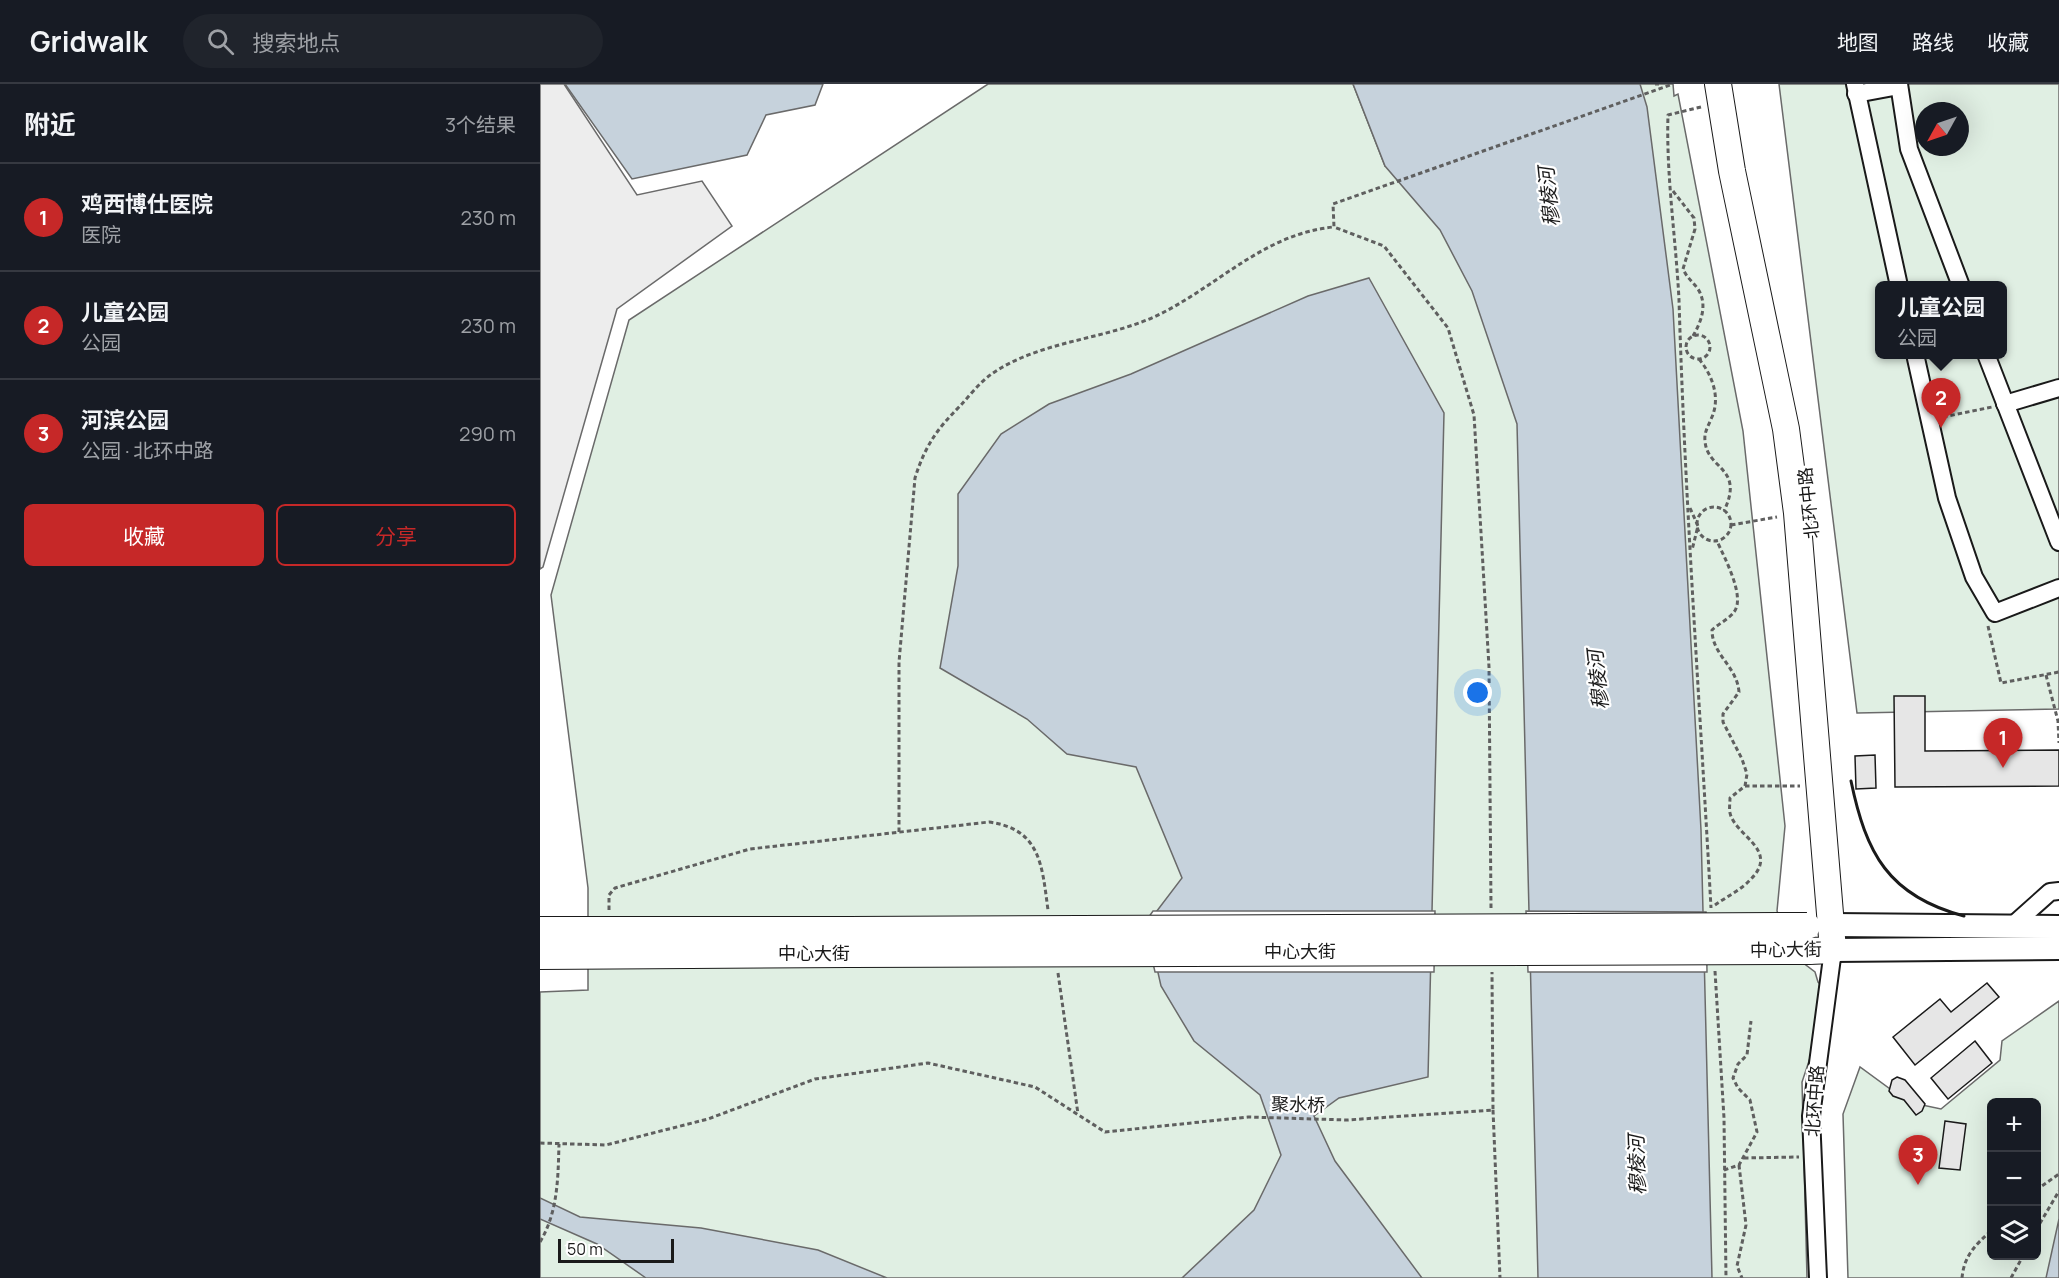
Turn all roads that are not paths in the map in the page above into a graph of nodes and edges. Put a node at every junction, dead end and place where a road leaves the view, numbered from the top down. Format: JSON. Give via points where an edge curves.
{"nodes":[{"id":1,"x":1899,"y":85,"type":"edge"},
{"id":2,"x":1855,"y":89,"type":"edge"},
{"id":3,"x":1724,"y":90,"type":"edge"},
{"id":4,"x":1898,"y":281,"type":"edge"},
{"id":5,"x":1959,"y":281,"type":"edge"},
{"id":6,"x":1916,"y":359,"type":"edge"},
{"id":7,"x":1988,"y":359,"type":"edge"},
{"id":8,"x":2059,"y":388,"type":"edge"},
{"id":9,"x":2005,"y":404,"type":"junction"},
{"id":10,"x":2059,"y":542,"type":"edge"},
{"id":11,"x":2059,"y":588,"type":"edge"},
{"id":12,"x":2059,"y":891,"type":"edge"},
{"id":13,"x":2012,"y":926,"type":"junction"},
{"id":14,"x":2059,"y":927,"type":"edge"},
{"id":15,"x":540,"y":930,"type":"edge"},
{"id":16,"x":1820,"y":938,"type":"junction"},
{"id":17,"x":848,"y":942,"type":"junction"},
{"id":18,"x":2059,"y":948,"type":"edge"},
{"id":19,"x":540,"y":956,"type":"edge"},
{"id":20,"x":1818,"y":1278,"type":"edge"}],
"edges":[{"from":1,"to":2,"type":"street"},
{"from":1,"to":5,"type":"street","via":[[1909,149]]},
{"from":2,"to":4,"type":"street"},
{"from":3,"to":16,"type":"highway","name":"北环中路","via":[[1786,429],[1797,513],[1821,786]]},
{"from":3,"to":16,"type":"highway","name":"北环中路","via":[[1750,185],[1798,414],[1810,500],[1846,882]]},
{"from":6,"to":11,"type":"street","via":[[1947,498],[1974,577],[1994,612]]},
{"from":7,"to":9,"type":"street"},
{"from":8,"to":9,"type":"street"},
{"from":9,"to":10,"type":"street"},
{"from":12,"to":13,"type":"street","via":[[2050,891]]},
{"from":13,"to":14,"type":"main road","name":"中心大街"},
{"from":13,"to":16,"type":"main road","name":"中心大街"},
{"from":15,"to":17,"type":"highway","name":"中心大街","via":[[608,929]]},
{"from":16,"to":17,"type":"highway","name":"中心大街","bridge":true},
{"from":16,"to":18,"type":"main road","name":"中心大街"},
{"from":16,"to":20,"type":"street","name":"北环中路","via":[[1810,1116]]},
{"from":17,"to":19,"type":"highway","name":"中心大街"}]}
